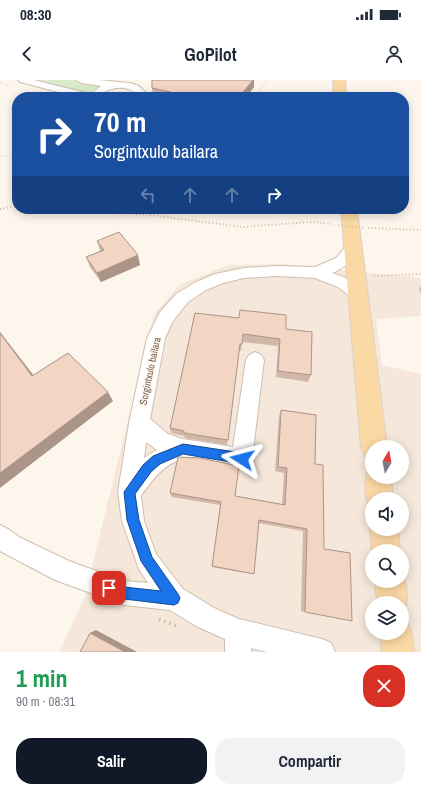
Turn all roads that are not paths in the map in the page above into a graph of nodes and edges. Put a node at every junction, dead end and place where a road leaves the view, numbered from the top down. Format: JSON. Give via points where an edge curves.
{"nodes":[{"id":1,"x":23,"y":80,"type":"edge"},
{"id":2,"x":81,"y":80,"type":"edge"},
{"id":3,"x":339,"y":80,"type":"edge"},
{"id":4,"x":118,"y":85,"type":"junction"},
{"id":5,"x":71,"y":92,"type":"edge"},
{"id":6,"x":97,"y":92,"type":"edge"},
{"id":7,"x":136,"y":92,"type":"edge"},
{"id":8,"x":340,"y":92,"type":"edge"},
{"id":9,"x":349,"y":214,"type":"edge"},
{"id":10,"x":352,"y":247,"type":"junction"},
{"id":11,"x":316,"y":273,"type":"junction"},
{"id":12,"x":356,"y":285,"type":"junction"},
{"id":13,"x":255,"y":360,"type":"dead end"},
{"id":14,"x":139,"y":423,"type":"junction"},
{"id":15,"x":373,"y":440,"type":"edge"},
{"id":16,"x":183,"y":449,"type":"junction"},
{"id":17,"x":129,"y":492,"type":"junction"},
{"id":18,"x":0,"y":537,"type":"edge"},
{"id":19,"x":174,"y":598,"type":"junction"},
{"id":20,"x":397,"y":640,"type":"edge"},
{"id":21,"x":238,"y":642,"type":"edge"},
{"id":22,"x":322,"y":652,"type":"edge"},
{"id":23,"x":398,"y":652,"type":"edge"}],
"edges":[{"from":1,"to":5,"type":"street"},
{"from":2,"to":4,"type":"street"},
{"from":3,"to":8,"type":"main road"},
{"from":4,"to":6,"type":"street"},
{"from":4,"to":7,"type":"street"},
{"from":9,"to":10,"type":"main road"},
{"from":10,"to":11,"type":"street","name":"Sorgintxulo bailara","via":[[341,262]]},
{"from":10,"to":12,"type":"main road"},
{"from":11,"to":12,"type":"street","name":"Sorgintxulo bailara"},
{"from":11,"to":14,"type":"street","name":"Sorgintxulo bailara","via":[[244,273],[220,278],[182,298],[166,317],[156,338]]},
{"from":12,"to":15,"type":"main road"},
{"from":13,"to":16,"type":"street","via":[[242,459]]},
{"from":14,"to":16,"type":"street","via":[[162,442]]},
{"from":14,"to":17,"type":"street","name":"Sorgintxulo bailara"},
{"from":16,"to":17,"type":"street","via":[[157,460]]},
{"from":17,"to":19,"type":"street","name":"Sorgintxulo bailara","via":[[133,520],[147,561]]},
{"from":18,"to":19,"type":"street","name":"Sorgintxulo bailara","via":[[64,571],[124,593]]},
{"from":19,"to":21,"type":"street","name":"Sorgintxulo bailara"},
{"from":20,"to":23,"type":"main road"},
{"from":21,"to":22,"type":"street","name":"Sorgintxulo bailara"}]}
